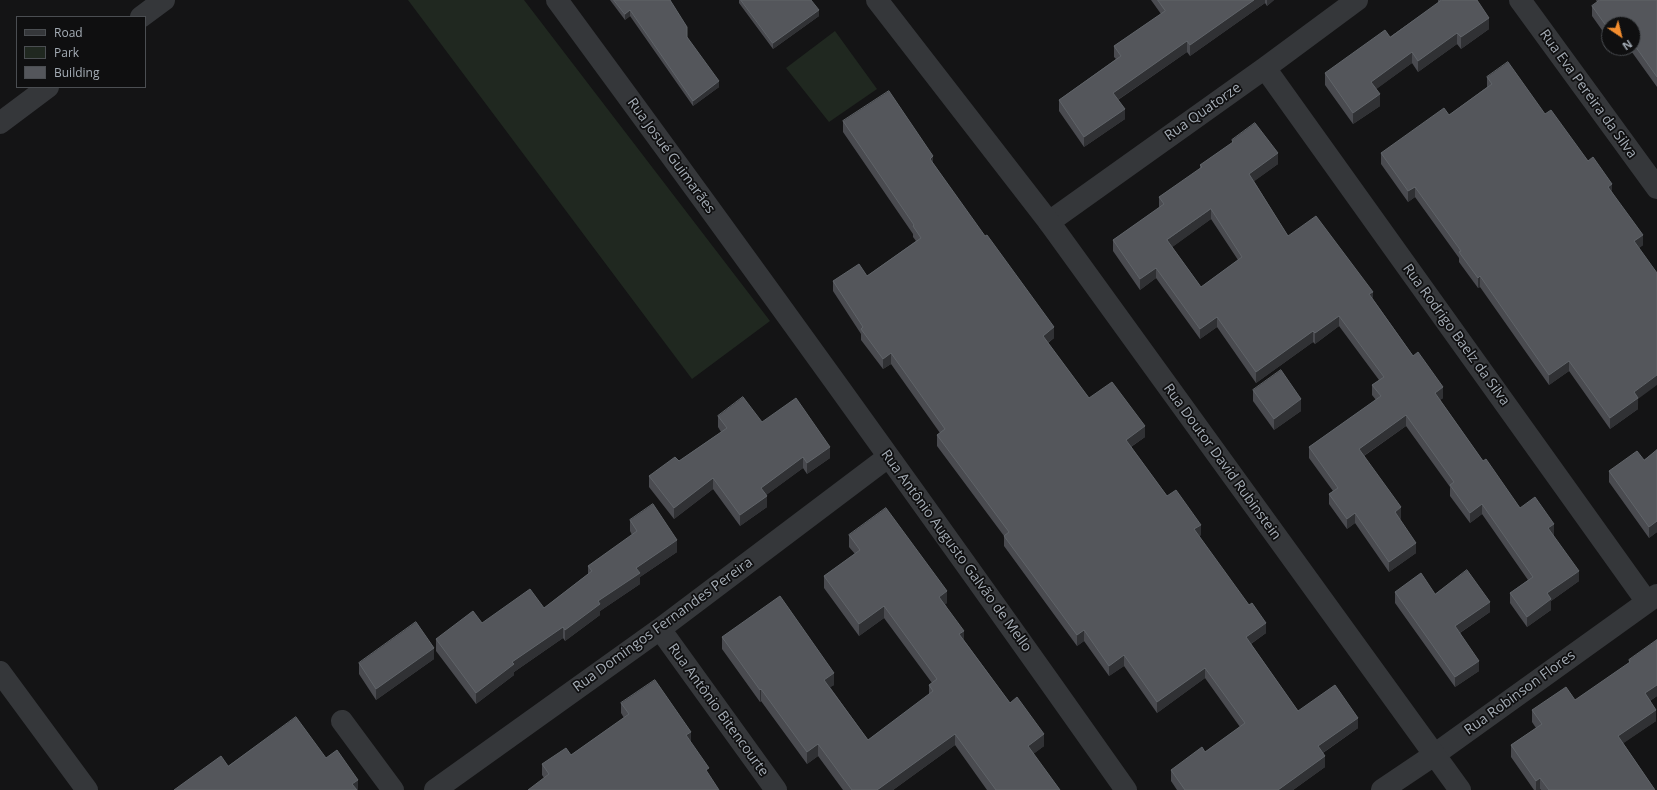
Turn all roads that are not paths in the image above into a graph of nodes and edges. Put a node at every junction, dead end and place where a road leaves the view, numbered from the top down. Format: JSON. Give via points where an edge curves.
{"nodes":[{"id":1,"x":164,"y":0,"type":"edge"},
{"id":2,"x":557,"y":0,"type":"edge"},
{"id":3,"x":877,"y":0,"type":"edge"},
{"id":4,"x":1357,"y":0,"type":"edge"},
{"id":5,"x":1520,"y":0,"type":"edge"},
{"id":6,"x":142,"y":16,"type":"edge"},
{"id":7,"x":1265,"y":68,"type":"junction"},
{"id":8,"x":47,"y":88,"type":"edge"},
{"id":9,"x":0,"y":123,"type":"edge"},
{"id":10,"x":1657,"y":188,"type":"edge"},
{"id":11,"x":1049,"y":222,"type":"junction"},
{"id":12,"x":785,"y":313,"type":"joint"},
{"id":13,"x":888,"y":457,"type":"junction"},
{"id":14,"x":1652,"y":598,"type":"edge"},
{"id":15,"x":660,"y":629,"type":"junction"},
{"id":16,"x":0,"y":672,"type":"edge"},
{"id":17,"x":342,"y":721,"type":"dead end"},
{"id":18,"x":1434,"y":754,"type":"junction"},
{"id":19,"x":87,"y":790,"type":"edge"},
{"id":20,"x":393,"y":790,"type":"edge"},
{"id":21,"x":435,"y":790,"type":"edge"},
{"id":22,"x":776,"y":790,"type":"edge"},
{"id":23,"x":1126,"y":790,"type":"edge"},
{"id":24,"x":1382,"y":790,"type":"edge"},
{"id":25,"x":1460,"y":790,"type":"edge"}],
"edges":[{"from":1,"to":6,"type":"street"},
{"from":2,"to":12,"type":"street","name":"Rua Josué Guimarães"},
{"from":3,"to":11,"type":"street","name":"Rua Doutor David Rubinstein"},
{"from":4,"to":7,"type":"street","name":"Rua Quatorze"},
{"from":5,"to":10,"type":"street","name":"Rua Eva Pereira da Silva"},
{"from":7,"to":11,"type":"street","name":"Rua Quatorze"},
{"from":7,"to":14,"type":"street","name":"Rua Rodrigo Baelz da Silva"},
{"from":8,"to":9,"type":"street"},
{"from":11,"to":18,"type":"street","name":"Rua Doutor David Rubinstein"},
{"from":12,"to":13,"type":"street","name":"Rua Antônio Augusto Galvão de Mello"},
{"from":13,"to":15,"type":"street","name":"Rua Domingos Fernandes Pereira"},
{"from":13,"to":23,"type":"street","name":"Rua Antônio Augusto Galvão de Mello"},
{"from":14,"to":18,"type":"street","name":"Rua Robinson Flores"},
{"from":15,"to":21,"type":"street","name":"Rua Domingos Fernandes Pereira"},
{"from":15,"to":22,"type":"street","name":"Rua Antônio Bitencourte"},
{"from":16,"to":19,"type":"street"},
{"from":17,"to":20,"type":"street"},
{"from":18,"to":24,"type":"street","name":"Rua Robinson Flores"},
{"from":18,"to":25,"type":"street","name":"Rua Doutor David Rubinstein"}]}
